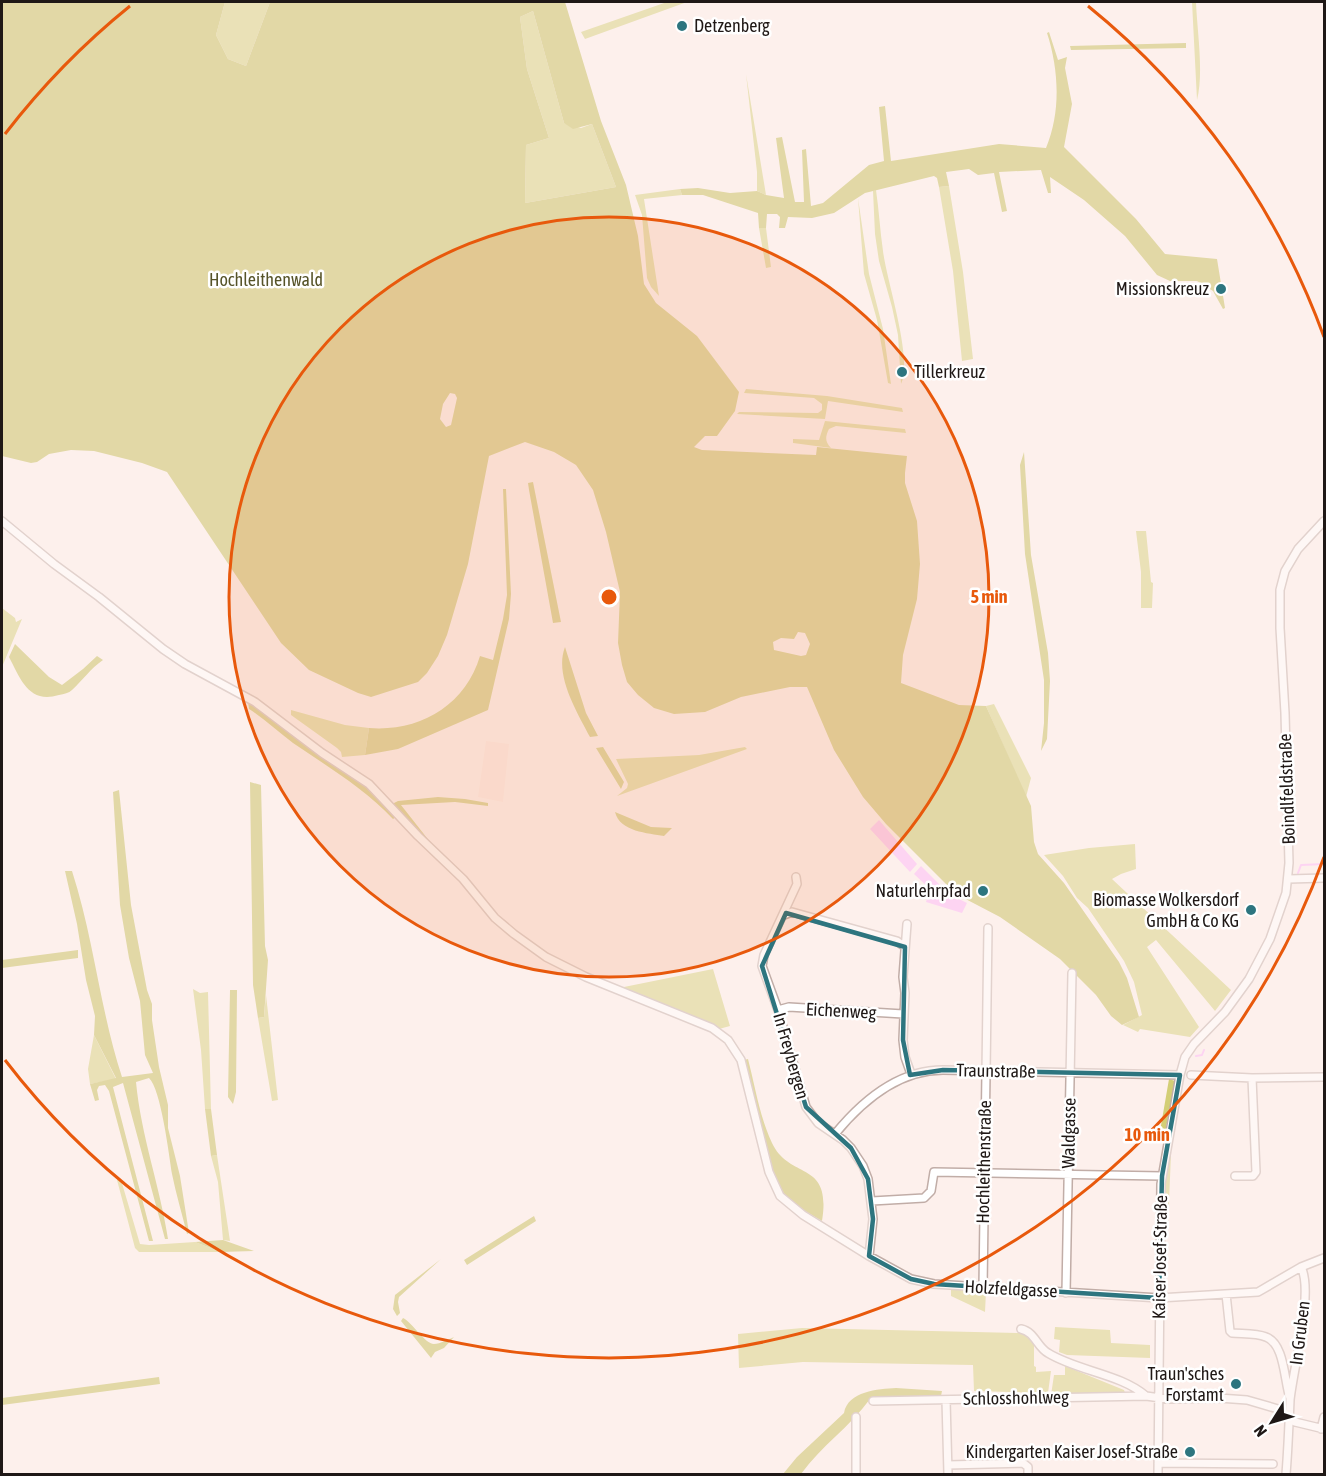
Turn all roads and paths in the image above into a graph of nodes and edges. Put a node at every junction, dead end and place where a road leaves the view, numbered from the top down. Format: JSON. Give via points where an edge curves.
{"nodes":[{"id":1,"x":2,"y":520,"type":"edge"},
{"id":2,"x":1324,"y":521,"type":"edge"},
{"id":3,"x":796,"y":878,"type":"dead end"},
{"id":4,"x":1324,"y":878,"type":"edge"},
{"id":5,"x":1288,"y":879,"type":"junction"},
{"id":6,"x":784,"y":915,"type":"junction"},
{"id":7,"x":907,"y":924,"type":"dead end"},
{"id":8,"x":988,"y":928,"type":"dead end"},
{"id":9,"x":904,"y":947,"type":"junction"},
{"id":10,"x":1072,"y":973,"type":"dead end"},
{"id":11,"x":778,"y":1011,"type":"junction"},
{"id":12,"x":903,"y":1014,"type":"junction"},
{"id":13,"x":1194,"y":1044,"type":"joint"},
{"id":14,"x":985,"y":1071,"type":"junction"},
{"id":15,"x":1069,"y":1073,"type":"junction"},
{"id":16,"x":911,"y":1074,"type":"junction"},
{"id":17,"x":1180,"y":1075,"type":"junction"},
{"id":18,"x":1191,"y":1075,"type":"dead end"},
{"id":19,"x":1324,"y":1077,"type":"edge"},
{"id":20,"x":1252,"y":1078,"type":"junction"},
{"id":21,"x":835,"y":1134,"type":"junction"},
{"id":22,"x":984,"y":1173,"type":"junction"},
{"id":23,"x":1068,"y":1174,"type":"junction"},
{"id":24,"x":1162,"y":1176,"type":"junction"},
{"id":25,"x":1235,"y":1176,"type":"dead end"},
{"id":26,"x":872,"y":1201,"type":"junction"},
{"id":27,"x":869,"y":1256,"type":"junction"},
{"id":28,"x":1324,"y":1258,"type":"edge"},
{"id":29,"x":1302,"y":1267,"type":"junction"},
{"id":30,"x":983,"y":1288,"type":"junction"},
{"id":31,"x":1066,"y":1293,"type":"junction"},
{"id":32,"x":1226,"y":1294,"type":"junction"},
{"id":33,"x":1159,"y":1298,"type":"junction"},
{"id":34,"x":1021,"y":1329,"type":"dead end"},
{"id":35,"x":1146,"y":1396,"type":"junction"},
{"id":36,"x":1158,"y":1397,"type":"junction"},
{"id":37,"x":1290,"y":1399,"type":"junction"},
{"id":38,"x":946,"y":1400,"type":"junction"},
{"id":39,"x":873,"y":1401,"type":"dead end"},
{"id":40,"x":856,"y":1417,"type":"dead end"},
{"id":41,"x":1290,"y":1418,"type":"junction"},
{"id":42,"x":1324,"y":1418,"type":"edge"},
{"id":43,"x":1323,"y":1429,"type":"edge"},
{"id":44,"x":1158,"y":1463,"type":"junction"},
{"id":45,"x":1273,"y":1464,"type":"dead end"},
{"id":46,"x":948,"y":1465,"type":"junction"},
{"id":47,"x":855,"y":1474,"type":"edge"},
{"id":48,"x":948,"y":1474,"type":"edge"},
{"id":49,"x":1028,"y":1474,"type":"edge"},
{"id":50,"x":1158,"y":1474,"type":"edge"},
{"id":51,"x":1286,"y":1474,"type":"edge"}],
"edges":[{"from":1,"to":27,"type":"street","name":"Holzfeldgasse","via":[[163,649],[255,702],[369,784],[463,879],[495,918],[528,945],[586,977],[721,1034],[741,1060],[769,1172],[780,1196]]},
{"from":2,"to":5,"type":"street","name":"Boindlfeldstraße","via":[[1294,555],[1280,591]]},
{"from":3,"to":6,"type":"street","name":"In Freybergen"},
{"from":4,"to":5,"type":"street"},
{"from":5,"to":13,"type":"street","name":"Boindlfeldstraße","via":[[1279,916],[1249,979]]},
{"from":6,"to":9,"type":"street","via":[[789,912],[897,940]]},
{"from":6,"to":11,"type":"street","name":"In Freybergen","via":[[762,963]]},
{"from":7,"to":9,"type":"street","name":"Eichenweg"},
{"from":8,"to":14,"type":"street","name":"Hochleithenstraße"},
{"from":9,"to":12,"type":"street","name":"Eichenweg"},
{"from":10,"to":15,"type":"street","name":"Waldgasse"},
{"from":11,"to":12,"type":"street","name":"Eichenweg","via":[[789,1007]]},
{"from":11,"to":21,"type":"street","name":"In Freybergen","via":[[806,1107],[818,1123]]},
{"from":12,"to":16,"type":"street","name":"Eichenweg","via":[[903,1048]]},
{"from":13,"to":17,"type":"street","name":"Kaiser Josef-Straße"},
{"from":14,"to":15,"type":"street","name":"Traunstraße"},
{"from":14,"to":16,"type":"street","name":"Traunstraße","via":[[933,1070]]},
{"from":14,"to":22,"type":"street","name":"Hochleithenstraße"},
{"from":15,"to":17,"type":"street","name":"Traunstraße"},
{"from":15,"to":23,"type":"street","name":"Waldgasse"},
{"from":16,"to":21,"type":"street","name":"Traunstraße","via":[[874,1096]]},
{"from":17,"to":24,"type":"street","name":"Kaiser Josef-Straße"},
{"from":18,"to":20,"type":"street"},
{"from":19,"to":20,"type":"street"},
{"from":20,"to":25,"type":"street","via":[[1256,1172],[1253,1176]]},
{"from":21,"to":26,"type":"street","name":"In Freybergen","via":[[857,1155],[868,1179]]},
{"from":22,"to":23,"type":"street"},
{"from":22,"to":26,"type":"street","via":[[934,1172],[931,1191],[924,1198]]},
{"from":22,"to":30,"type":"street","name":"Hochleithenstraße"},
{"from":23,"to":24,"type":"street"},
{"from":23,"to":31,"type":"street","name":"Waldgasse"},
{"from":24,"to":33,"type":"street","name":"Kaiser Josef-Straße"},
{"from":26,"to":27,"type":"street","name":"In Freybergen"},
{"from":27,"to":30,"type":"street","name":"Holzfeldgasse","via":[[911,1279]]},
{"from":28,"to":29,"type":"street","name":"Holzfeldgasse"},
{"from":29,"to":32,"type":"street","name":"Holzfeldgasse","via":[[1260,1291]]},
{"from":29,"to":37,"type":"street","name":"In Gruben","via":[[1304,1310]]},
{"from":30,"to":31,"type":"street","name":"Holzfeldgasse"},
{"from":31,"to":33,"type":"street","name":"Holzfeldgasse"},
{"from":32,"to":33,"type":"street","name":"Holzfeldgasse"},
{"from":32,"to":37,"type":"street","via":[[1230,1331],[1263,1336],[1272,1342],[1282,1363]]},
{"from":33,"to":36,"type":"street","name":"Kaiser Josef-Straße"},
{"from":34,"to":35,"type":"street","via":[[1032,1334],[1046,1353]]},
{"from":35,"to":36,"type":"street","name":"Schlosshohlweg"},
{"from":35,"to":38,"type":"street","name":"Schlosshohlweg"},
{"from":36,"to":41,"type":"street","name":"Schlosshohlweg","via":[[1247,1400],[1270,1406]]},
{"from":36,"to":44,"type":"street","name":"Kaiser Josef-Straße"},
{"from":37,"to":41,"type":"street"},
{"from":38,"to":39,"type":"street","name":"Schlosshohlweg"},
{"from":38,"to":46,"type":"street"},
{"from":40,"to":47,"type":"street"},
{"from":41,"to":43,"type":"street","name":"Schlosshohlweg"},
{"from":41,"to":51,"type":"street"},
{"from":42,"to":43,"type":"street"},
{"from":44,"to":45,"type":"street"},
{"from":44,"to":50,"type":"street","name":"Kaiser Josef-Straße"},
{"from":46,"to":48,"type":"street"},
{"from":46,"to":49,"type":"street","via":[[1023,1463]]}]}
